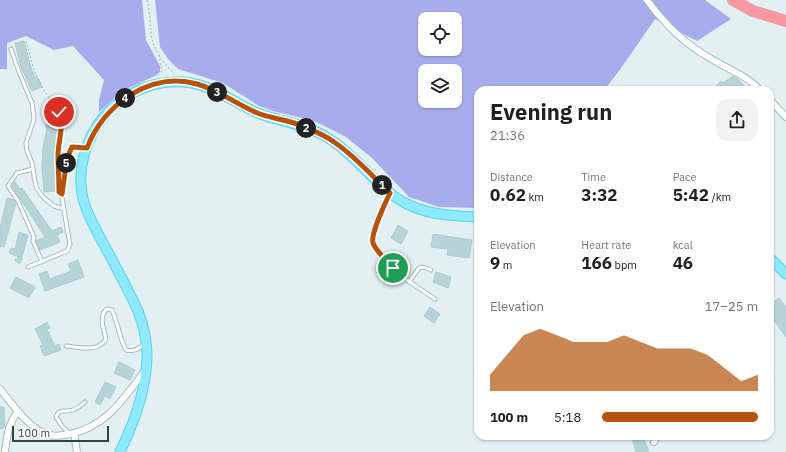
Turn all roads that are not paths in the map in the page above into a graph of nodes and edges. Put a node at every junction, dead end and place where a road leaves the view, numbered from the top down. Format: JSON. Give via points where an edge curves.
{"nodes":[{"id":1,"x":647,"y":0,"type":"edge"},
{"id":2,"x":11,"y":49,"type":"dead end"},
{"id":3,"x":756,"y":86,"type":"edge"},
{"id":4,"x":774,"y":104,"type":"edge"},
{"id":5,"x":786,"y":117,"type":"edge"},
{"id":6,"x":87,"y":148,"type":"junction"},
{"id":7,"x":33,"y":168,"type":"junction"},
{"id":8,"x":390,"y":193,"type":"junction"},
{"id":9,"x":64,"y":209,"type":"junction"},
{"id":10,"x":474,"y":217,"type":"edge"},
{"id":11,"x":42,"y":262,"type":"junction"},
{"id":12,"x":774,"y":262,"type":"edge"},
{"id":13,"x":28,"y":267,"type":"dead end"},
{"id":14,"x":430,"y":270,"type":"dead end"},
{"id":15,"x":786,"y":274,"type":"edge"},
{"id":16,"x":409,"y":282,"type":"junction"},
{"id":17,"x":435,"y":299,"type":"dead end"},
{"id":18,"x":146,"y":342,"type":"junction"},
{"id":19,"x":66,"y":346,"type":"dead end"},
{"id":20,"x":147,"y":369,"type":"junction"},
{"id":21,"x":0,"y":389,"type":"edge"},
{"id":22,"x":85,"y":402,"type":"dead end"},
{"id":23,"x":18,"y":411,"type":"junction"},
{"id":24,"x":72,"y":434,"type":"junction"},
{"id":25,"x":5,"y":452,"type":"edge"},
{"id":26,"x":77,"y":452,"type":"edge"},
{"id":27,"x":120,"y":452,"type":"edge"}],
"edges":[{"from":1,"to":3,"type":"street","via":[[676,34],[692,47],[747,78]]},
{"from":2,"to":7,"type":"lane","via":[[32,103],[34,119],[26,143]]},
{"from":4,"to":5,"type":"street"},
{"from":6,"to":8,"type":"main road","via":[[95,130],[112,108],[129,95],[169,81],[182,81],[206,87],[255,112],[301,125],[333,140]]},
{"from":6,"to":9,"type":"lane","via":[[72,147],[67,158],[62,198]]},
{"from":6,"to":18,"type":"main road","via":[[81,171],[86,208],[138,310]]},
{"from":7,"to":9,"type":"lane","via":[[37,189],[54,206]]},
{"from":7,"to":11,"type":"lane","via":[[17,173],[8,186],[18,200]]},
{"from":8,"to":10,"type":"main road","via":[[420,210]]},
{"from":8,"to":16,"type":"lane","via":[[372,242],[395,271]]},
{"from":9,"to":11,"type":"lane","via":[[70,245],[67,251]]},
{"from":11,"to":13,"type":"lane"},
{"from":12,"to":15,"type":"main road"},
{"from":14,"to":16,"type":"lane","via":[[419,268]]},
{"from":16,"to":17,"type":"lane"},
{"from":18,"to":19,"type":"lane","via":[[132,352],[126,350],[112,310],[107,309],[103,312],[102,318],[106,339],[103,344],[89,348]]},
{"from":18,"to":20,"type":"main road"},
{"from":20,"to":24,"type":"street","via":[[114,411],[98,423]]},
{"from":20,"to":27,"type":"main road","via":[[137,408]]},
{"from":21,"to":23,"type":"street"},
{"from":22,"to":24,"type":"lane","via":[[74,410],[58,412],[56,417]]},
{"from":23,"to":24,"type":"street","via":[[25,420],[44,434]]},
{"from":23,"to":25,"type":"street","via":[[10,422]]},
{"from":24,"to":26,"type":"street"}]}
